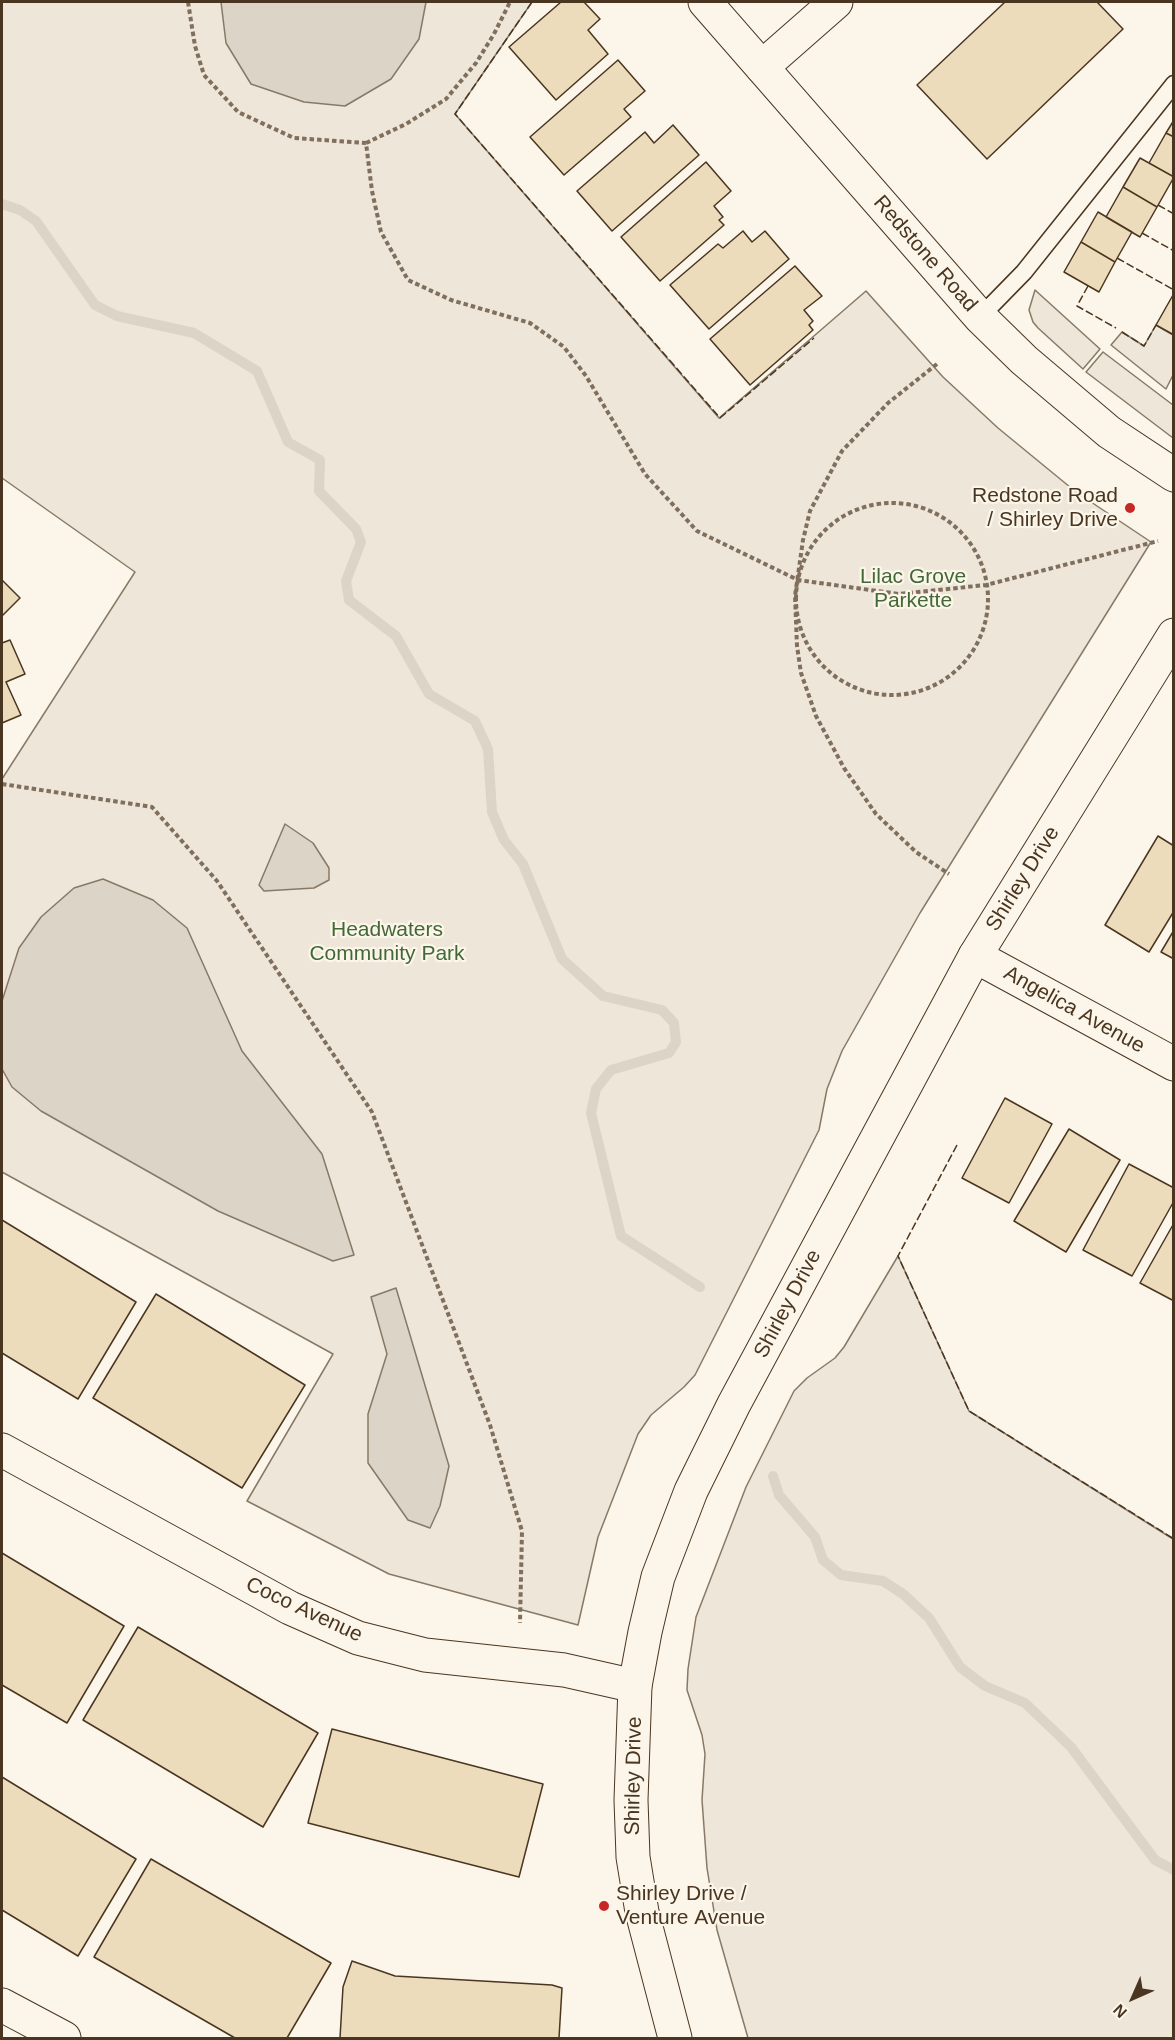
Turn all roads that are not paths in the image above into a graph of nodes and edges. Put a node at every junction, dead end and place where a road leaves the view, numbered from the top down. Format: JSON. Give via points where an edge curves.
{"nodes":[{"id":1,"x":705,"y":2,"type":"edge"},
{"id":2,"x":836,"y":2,"type":"edge"},
{"id":3,"x":762,"y":67,"type":"junction"},
{"id":4,"x":1173,"y":84,"type":"edge"},
{"id":5,"x":980,"y":317,"type":"junction"},
{"id":6,"x":1173,"y":475,"type":"edge"},
{"id":7,"x":1173,"y":635,"type":"edge"},
{"id":8,"x":975,"y":956,"type":"junction"},
{"id":9,"x":1173,"y":1064,"type":"edge"},
{"id":10,"x":2,"y":1450,"type":"edge"},
{"id":11,"x":635,"y":1686,"type":"junction"},
{"id":12,"x":2,"y":2005,"type":"edge"},
{"id":13,"x":64,"y":2038,"type":"edge"},
{"id":14,"x":675,"y":2038,"type":"edge"}],
"edges":[{"from":1,"to":3,"type":"street","name":"Redstone Road"},
{"from":2,"to":3,"type":"street"},
{"from":3,"to":5,"type":"street","name":"Redstone Road"},
{"from":4,"to":5,"type":"lane","via":[[1024,272]]},
{"from":5,"to":6,"type":"street","name":"Redstone Road","via":[[1108,432]]},
{"from":7,"to":8,"type":"street","name":"Shirley Drive"},
{"from":8,"to":9,"type":"street","name":"Angelica Avenue"},
{"from":8,"to":11,"type":"street","name":"Shirley Drive","via":[[734,1404],[692,1491],[658,1577]]},
{"from":10,"to":11,"type":"street","name":"Coco Avenue","via":[[290,1608],[358,1638],[425,1654],[564,1670]]},
{"from":11,"to":14,"type":"street","name":"Shirley Drive","via":[[633,1857],[642,1912]]},
{"from":12,"to":13,"type":"street"}]}
